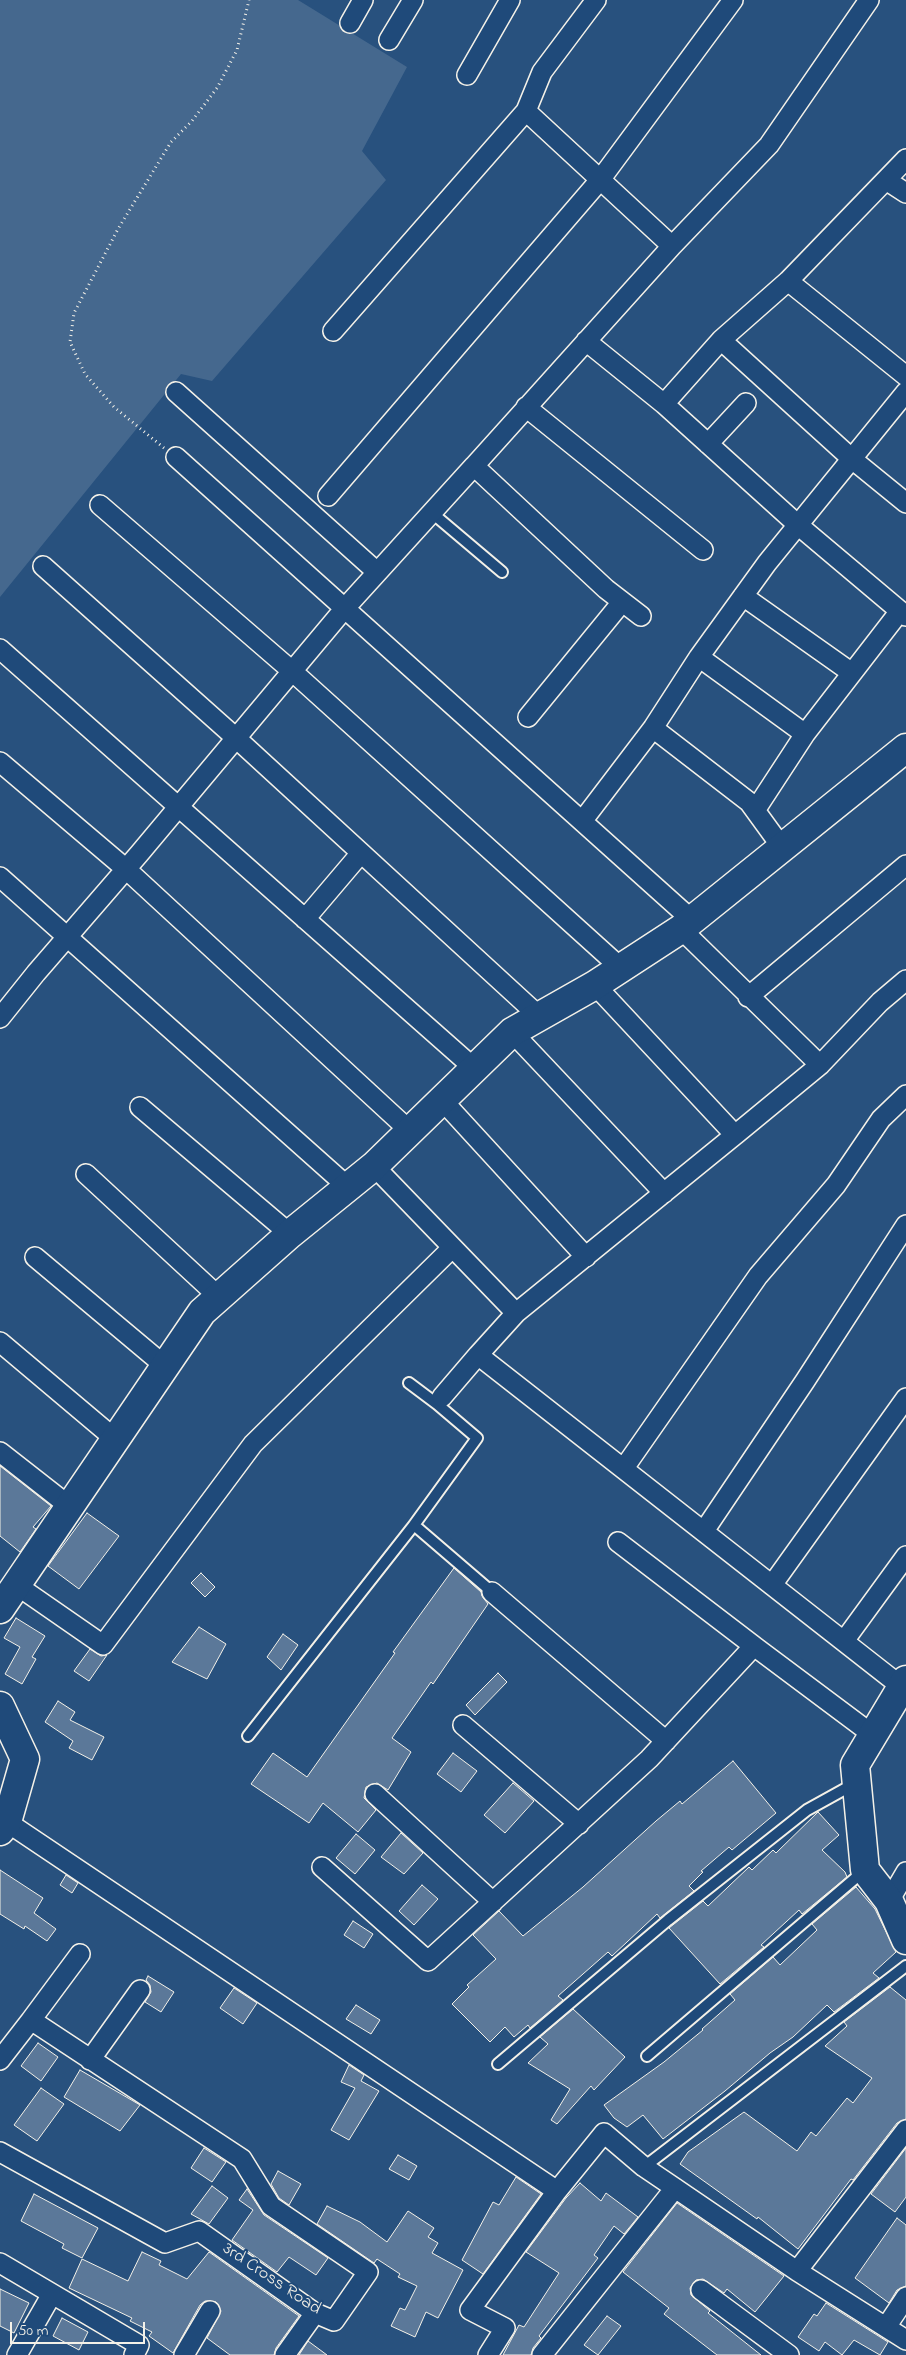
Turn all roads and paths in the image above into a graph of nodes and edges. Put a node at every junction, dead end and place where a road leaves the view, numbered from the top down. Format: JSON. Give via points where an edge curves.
{"nodes":[{"id":1,"x":249,"y":0,"type":"edge"},
{"id":2,"x":363,"y":0,"type":"edge"},
{"id":3,"x":412,"y":0,"type":"edge"},
{"id":4,"x":510,"y":0,"type":"edge"},
{"id":5,"x":596,"y":0,"type":"edge"},
{"id":6,"x":733,"y":0,"type":"edge"},
{"id":7,"x":869,"y":0,"type":"edge"},
{"id":8,"x":350,"y":23,"type":"dead end"},
{"id":9,"x":389,"y":40,"type":"dead end"},
{"id":10,"x":467,"y":75,"type":"dead end"},
{"id":11,"x":526,"y":111,"type":"junction"},
{"id":12,"x":906,"y":158,"type":"edge"},
{"id":13,"x":600,"y":180,"type":"junction"},
{"id":14,"x":886,"y":180,"type":"junction"},
{"id":15,"x":906,"y":193,"type":"edge"},
{"id":16,"x":672,"y":246,"type":"junction"},
{"id":17,"x":788,"y":281,"type":"junction"},
{"id":18,"x":333,"y":331,"type":"dead end"},
{"id":19,"x":721,"y":340,"type":"junction"},
{"id":20,"x":586,"y":341,"type":"junction"},
{"id":21,"x":906,"y":376,"type":"edge"},
{"id":22,"x":176,"y":392,"type":"dead end"},
{"id":23,"x":906,"y":392,"type":"edge"},
{"id":24,"x":746,"y":403,"type":"dead end"},
{"id":25,"x":664,"y":404,"type":"junction"},
{"id":26,"x":526,"y":407,"type":"junction"},
{"id":27,"x":708,"y":444,"type":"junction"},
{"id":28,"x":176,"y":457,"type":"joint"},
{"id":29,"x":852,"y":459,"type":"junction"},
{"id":30,"x":474,"y":466,"type":"junction"},
{"id":31,"x":328,"y":496,"type":"dead end"},
{"id":32,"x":906,"y":503,"type":"edge"},
{"id":33,"x":100,"y":505,"type":"dead end"},
{"id":34,"x":431,"y":512,"type":"junction"},
{"id":35,"x":798,"y":524,"type":"junction"},
{"id":36,"x":702,"y":550,"type":"dead end"},
{"id":37,"x":43,"y":566,"type":"dead end"},
{"id":38,"x":377,"y":572,"type":"junction"},
{"id":39,"x":502,"y":572,"type":"dead end"},
{"id":40,"x":743,"y":596,"type":"junction"},
{"id":41,"x":622,"y":602,"type":"junction"},
{"id":42,"x":345,"y":608,"type":"junction"},
{"id":43,"x":903,"y":613,"type":"edge"},
{"id":44,"x":641,"y":616,"type":"dead end"},
{"id":45,"x":0,"y":650,"type":"edge"},
{"id":46,"x":699,"y":657,"type":"junction"},
{"id":47,"x":292,"y":671,"type":"junction"},
{"id":48,"x":852,"y":673,"type":"junction"},
{"id":49,"x":528,"y":717,"type":"dead end"},
{"id":50,"x":653,"y":728,"type":"junction"},
{"id":51,"x":805,"y":734,"type":"junction"},
{"id":52,"x":236,"y":738,"type":"junction"},
{"id":53,"x":906,"y":748,"type":"edge"},
{"id":54,"x":0,"y":762,"type":"edge"},
{"id":55,"x":179,"y":807,"type":"junction"},
{"id":56,"x":756,"y":809,"type":"junction"},
{"id":57,"x":583,"y":820,"type":"junction"},
{"id":58,"x":781,"y":846,"type":"junction"},
{"id":59,"x":361,"y":853,"type":"junction"},
{"id":60,"x":906,"y":865,"type":"edge"},
{"id":61,"x":126,"y":870,"type":"junction"},
{"id":62,"x":0,"y":877,"type":"edge"},
{"id":63,"x":305,"y":919,"type":"junction"},
{"id":64,"x":687,"y":924,"type":"junction"},
{"id":65,"x":67,"y":937,"type":"junction"},
{"id":66,"x":621,"y":968,"type":"junction"},
{"id":67,"x":906,"y":980,"type":"edge"},
{"id":68,"x":595,"y":985,"type":"junction"},
{"id":69,"x":748,"y":997,"type":"junction"},
{"id":70,"x":3,"y":1010,"type":"edge"},
{"id":71,"x":540,"y":1017,"type":"junction"},
{"id":72,"x":512,"y":1032,"type":"junction"},
{"id":73,"x":820,"y":1065,"type":"junction"},
{"id":74,"x":475,"y":1069,"type":"junction"},
{"id":75,"x":906,"y":1095,"type":"edge"},
{"id":76,"x":442,"y":1100,"type":"junction"},
{"id":77,"x":140,"y":1107,"type":"dead end"},
{"id":78,"x":410,"y":1131,"type":"junction"},
{"id":79,"x":735,"y":1135,"type":"junction"},
{"id":80,"x":374,"y":1166,"type":"junction"},
{"id":81,"x":86,"y":1174,"type":"dead end"},
{"id":82,"x":348,"y":1187,"type":"junction"},
{"id":83,"x":664,"y":1193,"type":"junction"},
{"id":84,"x":906,"y":1225,"type":"edge"},
{"id":85,"x":290,"y":1234,"type":"junction"},
{"id":86,"x":452,"y":1248,"type":"junction"},
{"id":87,"x":35,"y":1257,"type":"dead end"},
{"id":88,"x":586,"y":1257,"type":"junction"},
{"id":89,"x":219,"y":1297,"type":"junction"},
{"id":90,"x":516,"y":1313,"type":"junction"},
{"id":91,"x":0,"y":1342,"type":"edge"},
{"id":92,"x":478,"y":1355,"type":"junction"},
{"id":93,"x":165,"y":1366,"type":"junction"},
{"id":94,"x":409,"y":1383,"type":"dead end"},
{"id":95,"x":906,"y":1398,"type":"edge"},
{"id":96,"x":439,"y":1400,"type":"junction"},
{"id":97,"x":115,"y":1439,"type":"junction"},
{"id":98,"x":0,"y":1452,"type":"edge"},
{"id":99,"x":624,"y":1468,"type":"junction"},
{"id":100,"x":69,"y":1506,"type":"junction"},
{"id":101,"x":414,"y":1526,"type":"junction"},
{"id":102,"x":704,"y":1531,"type":"junction"},
{"id":103,"x":618,"y":1542,"type":"dead end"},
{"id":104,"x":906,"y":1556,"type":"edge"},
{"id":105,"x":15,"y":1584,"type":"junction"},
{"id":106,"x":772,"y":1584,"type":"junction"},
{"id":107,"x":492,"y":1592,"type":"joint"},
{"id":108,"x":0,"y":1609,"type":"edge"},
{"id":109,"x":844,"y":1641,"type":"junction"},
{"id":110,"x":754,"y":1646,"type":"junction"},
{"id":111,"x":904,"y":1683,"type":"edge"},
{"id":112,"x":0,"y":1706,"type":"edge"},
{"id":113,"x":463,"y":1724,"type":"dead end"},
{"id":114,"x":873,"y":1735,"type":"junction"},
{"id":115,"x":248,"y":1736,"type":"dead end"},
{"id":116,"x":666,"y":1740,"type":"junction"},
{"id":117,"x":856,"y":1783,"type":"junction"},
{"id":118,"x":376,"y":1794,"type":"dead end"},
{"id":119,"x":579,"y":1824,"type":"junction"},
{"id":120,"x":3,"y":1826,"type":"edge"},
{"id":121,"x":322,"y":1867,"type":"dead end"},
{"id":122,"x":865,"y":1870,"type":"junction"},
{"id":123,"x":906,"y":1872,"type":"edge"},
{"id":124,"x":889,"y":1901,"type":"junction"},
{"id":125,"x":493,"y":1902,"type":"junction"},
{"id":126,"x":906,"y":1940,"type":"edge"},
{"id":127,"x":80,"y":1954,"type":"dead end"},
{"id":128,"x":906,"y":1966,"type":"edge"},
{"id":129,"x":140,"y":1990,"type":"dead end"},
{"id":130,"x":31,"y":2020,"type":"junction"},
{"id":131,"x":647,"y":2056,"type":"dead end"},
{"id":132,"x":0,"y":2060,"type":"edge"},
{"id":133,"x":90,"y":2060,"type":"junction"},
{"id":134,"x":498,"y":2064,"type":"dead end"},
{"id":135,"x":906,"y":2130,"type":"edge"},
{"id":136,"x":0,"y":2152,"type":"edge"},
{"id":137,"x":644,"y":2167,"type":"junction"},
{"id":138,"x":675,"y":2188,"type":"junction"},
{"id":139,"x":557,"y":2191,"type":"junction"},
{"id":140,"x":0,"y":2263,"type":"edge"},
{"id":141,"x":797,"y":2271,"type":"junction"},
{"id":142,"x":701,"y":2290,"type":"dead end"},
{"id":143,"x":52,"y":2294,"type":"junction"},
{"id":144,"x":906,"y":2297,"type":"edge"},
{"id":145,"x":210,"y":2311,"type":"dead end"},
{"id":146,"x":314,"y":2313,"type":"junction"},
{"id":147,"x":886,"y":2327,"type":"junction"},
{"id":148,"x":906,"y":2340,"type":"edge"},
{"id":149,"x":141,"y":2352,"type":"edge"},
{"id":150,"x":17,"y":2355,"type":"edge"},
{"id":151,"x":184,"y":2355,"type":"edge"},
{"id":152,"x":284,"y":2355,"type":"edge"},
{"id":153,"x":488,"y":2355,"type":"edge"},
{"id":154,"x":542,"y":2355,"type":"edge"},
{"id":155,"x":789,"y":2355,"type":"edge"}],
"edges":[{"from":1,"to":28,"type":"path","via":[[237,50],[217,88],[171,142],[118,228],[74,313],[70,342],[85,374],[114,407]]},
{"from":2,"to":8,"type":"street"},
{"from":3,"to":9,"type":"street"},
{"from":4,"to":10,"type":"street"},
{"from":5,"to":11,"type":"street","via":[[542,72]]},
{"from":6,"to":13,"type":"street"},
{"from":7,"to":16,"type":"street","via":[[769,145]]},
{"from":11,"to":13,"type":"street"},
{"from":11,"to":18,"type":"street"},
{"from":12,"to":14,"type":"street"},
{"from":13,"to":16,"type":"street"},
{"from":13,"to":31,"type":"street"},
{"from":14,"to":15,"type":"street"},
{"from":14,"to":17,"type":"street"},
{"from":16,"to":20,"type":"street"},
{"from":17,"to":19,"type":"street"},
{"from":17,"to":21,"type":"street"},
{"from":19,"to":25,"type":"street"},
{"from":19,"to":29,"type":"street"},
{"from":20,"to":25,"type":"street"},
{"from":20,"to":26,"type":"street"},
{"from":22,"to":38,"type":"street"},
{"from":23,"to":29,"type":"street"},
{"from":24,"to":27,"type":"street"},
{"from":25,"to":27,"type":"street"},
{"from":26,"to":30,"type":"street"},
{"from":26,"to":36,"type":"street"},
{"from":27,"to":35,"type":"street"},
{"from":28,"to":42,"type":"street"},
{"from":29,"to":32,"type":"street"},
{"from":29,"to":35,"type":"street"},
{"from":30,"to":34,"type":"street"},
{"from":30,"to":41,"type":"street"},
{"from":33,"to":47,"type":"street"},
{"from":34,"to":38,"type":"street"},
{"from":34,"to":39,"type":"lane"},
{"from":35,"to":40,"type":"street"},
{"from":35,"to":43,"type":"street"},
{"from":37,"to":52,"type":"street"},
{"from":38,"to":42,"type":"street"},
{"from":40,"to":46,"type":"street"},
{"from":40,"to":48,"type":"street"},
{"from":41,"to":44,"type":"street"},
{"from":41,"to":49,"type":"street"},
{"from":42,"to":47,"type":"street"},
{"from":42,"to":57,"type":"street"},
{"from":43,"to":48,"type":"street"},
{"from":45,"to":55,"type":"street"},
{"from":46,"to":50,"type":"street"},
{"from":46,"to":51,"type":"street"},
{"from":47,"to":52,"type":"street"},
{"from":47,"to":66,"type":"street"},
{"from":48,"to":51,"type":"street"},
{"from":50,"to":56,"type":"street"},
{"from":50,"to":57,"type":"street"},
{"from":51,"to":56,"type":"street"},
{"from":52,"to":55,"type":"street"},
{"from":52,"to":59,"type":"street"},
{"from":53,"to":58,"type":"street"},
{"from":54,"to":61,"type":"street"},
{"from":55,"to":61,"type":"street"},
{"from":55,"to":63,"type":"street"},
{"from":56,"to":58,"type":"street"},
{"from":57,"to":64,"type":"street"},
{"from":58,"to":64,"type":"street"},
{"from":59,"to":63,"type":"street"},
{"from":59,"to":71,"type":"street"},
{"from":60,"to":69,"type":"street"},
{"from":61,"to":65,"type":"street"},
{"from":61,"to":78,"type":"street"},
{"from":62,"to":65,"type":"street"},
{"from":63,"to":74,"type":"street"},
{"from":64,"to":66,"type":"street"},
{"from":64,"to":69,"type":"street"},
{"from":65,"to":70,"type":"street"},
{"from":65,"to":82,"type":"street"},
{"from":66,"to":68,"type":"street"},
{"from":67,"to":73,"type":"street","via":[[880,1002]]},
{"from":68,"to":71,"type":"street"},
{"from":68,"to":79,"type":"street"},
{"from":69,"to":73,"type":"street"},
{"from":71,"to":72,"type":"street"},
{"from":72,"to":74,"type":"street"},
{"from":72,"to":83,"type":"street"},
{"from":73,"to":79,"type":"street"},
{"from":74,"to":76,"type":"street"},
{"from":75,"to":99,"type":"street","via":[[881,1119],[836,1185],[758,1276]]},
{"from":76,"to":78,"type":"street"},
{"from":76,"to":88,"type":"street"},
{"from":77,"to":85,"type":"street"},
{"from":78,"to":80,"type":"street"},
{"from":79,"to":83,"type":"street"},
{"from":80,"to":82,"type":"street"},
{"from":80,"to":86,"type":"street"},
{"from":81,"to":89,"type":"street"},
{"from":82,"to":85,"type":"street"},
{"from":83,"to":88,"type":"street"},
{"from":84,"to":102,"type":"street"},
{"from":85,"to":89,"type":"street"},
{"from":86,"to":90,"type":"street"},
{"from":86,"to":105,"type":"street","via":[[254,1444],[102,1645]]},
{"from":87,"to":93,"type":"street"},
{"from":88,"to":90,"type":"street"},
{"from":89,"to":93,"type":"street","via":[[202,1312]]},
{"from":90,"to":92,"type":"street"},
{"from":91,"to":97,"type":"street"},
{"from":92,"to":96,"type":"street"},
{"from":92,"to":99,"type":"street"},
{"from":93,"to":97,"type":"street"},
{"from":94,"to":96,"type":"lane"},
{"from":95,"to":106,"type":"street"},
{"from":96,"to":101,"type":"lane","via":[[477,1438]]},
{"from":97,"to":100,"type":"street"},
{"from":98,"to":100,"type":"street"},
{"from":99,"to":102,"type":"street"},
{"from":100,"to":105,"type":"street"},
{"from":101,"to":107,"type":"lane"},
{"from":101,"to":115,"type":"lane"},
{"from":102,"to":106,"type":"street"},
{"from":103,"to":110,"type":"street"},
{"from":104,"to":109,"type":"street"},
{"from":105,"to":108,"type":"street"},
{"from":106,"to":109,"type":"street"},
{"from":107,"to":116,"type":"street"},
{"from":109,"to":111,"type":"street"},
{"from":110,"to":114,"type":"street"},
{"from":110,"to":116,"type":"street"},
{"from":111,"to":114,"type":"street"},
{"from":112,"to":120,"type":"street","via":[[25,1759]]},
{"from":113,"to":119,"type":"street"},
{"from":114,"to":117,"type":"street","via":[[854,1765]]},
{"from":116,"to":119,"type":"street","via":[[649,1760]]},
{"from":117,"to":122,"type":"street"},
{"from":117,"to":134,"type":"lane","via":[[807,1810],[668,1920]]},
{"from":118,"to":125,"type":"street"},
{"from":119,"to":125,"type":"street"},
{"from":120,"to":139,"type":"street"},
{"from":121,"to":125,"type":"street","via":[[428,1962]]},
{"from":122,"to":124,"type":"street"},
{"from":122,"to":131,"type":"lane"},
{"from":123,"to":124,"type":"street"},
{"from":124,"to":126,"type":"street"},
{"from":127,"to":130,"type":"street"},
{"from":128,"to":137,"type":"lane"},
{"from":129,"to":133,"type":"street"},
{"from":130,"to":132,"type":"street"},
{"from":130,"to":133,"type":"street","name":"3rd Cross Road"},
{"from":133,"to":146,"type":"street","name":"3rd Cross Road","via":[[242,2159],[270,2206],[368,2272],[334,2321]]},
{"from":135,"to":141,"type":"street"},
{"from":136,"to":146,"type":"street","name":"3rd Cross Road","via":[[165,2243],[198,2231]]},
{"from":137,"to":138,"type":"street"},
{"from":137,"to":139,"type":"street","via":[[604,2133]]},
{"from":138,"to":141,"type":"street"},
{"from":138,"to":154,"type":"street"},
{"from":139,"to":153,"type":"street","via":[[470,2310],[505,2328]]},
{"from":140,"to":143,"type":"street"},
{"from":141,"to":147,"type":"street"},
{"from":142,"to":155,"type":"street"},
{"from":143,"to":149,"type":"street"},
{"from":143,"to":150,"type":"street"},
{"from":144,"to":147,"type":"street"},
{"from":145,"to":151,"type":"street"},
{"from":146,"to":152,"type":"street"},
{"from":147,"to":148,"type":"street"}]}
